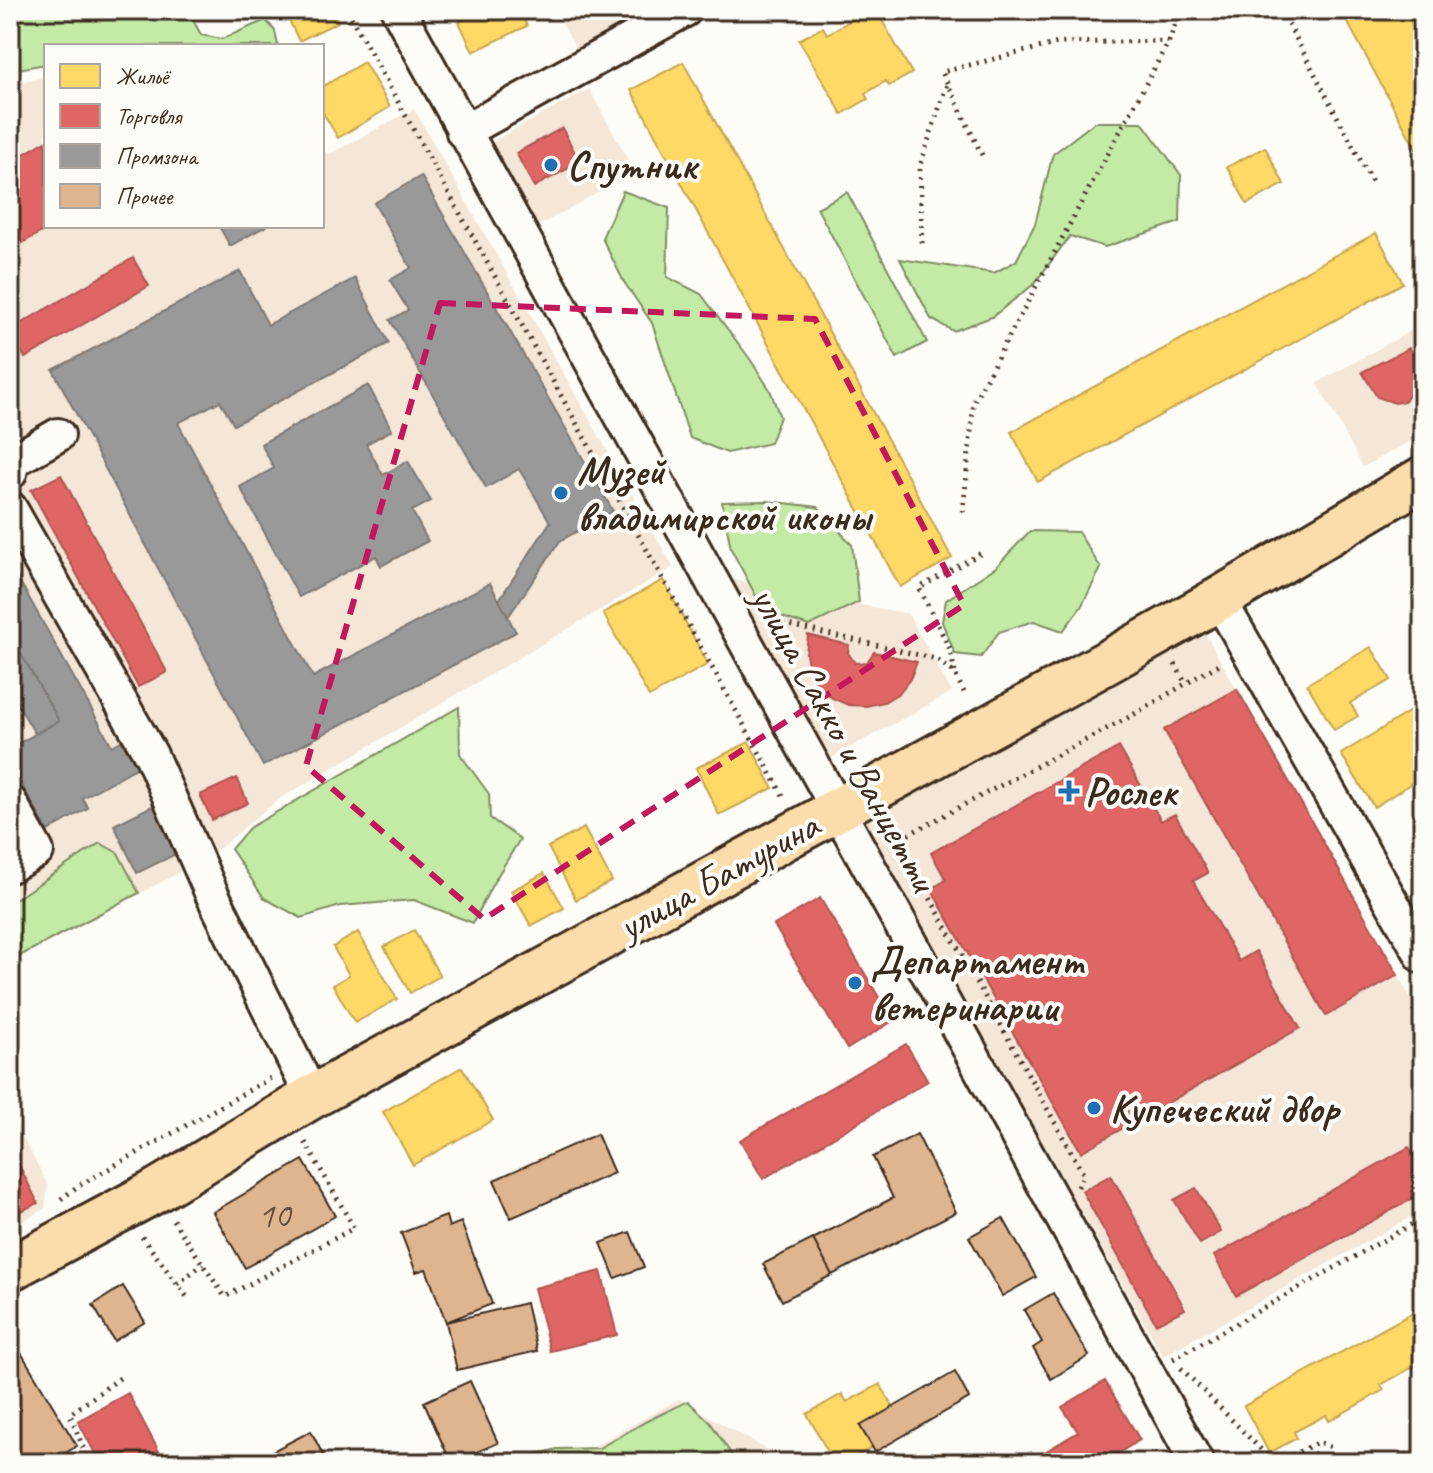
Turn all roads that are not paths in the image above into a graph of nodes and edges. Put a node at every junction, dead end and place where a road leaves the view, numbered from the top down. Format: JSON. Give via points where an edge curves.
{"nodes":[{"id":1,"x":398,"y":10,"type":"edge"},
{"id":2,"x":685,"y":10,"type":"edge"},
{"id":3,"x":463,"y":132,"type":"junction"},
{"id":4,"x":58,"y":435,"type":"dead end"},
{"id":5,"x":10,"y":473,"type":"edge"},
{"id":6,"x":1423,"y":478,"type":"edge"},
{"id":7,"x":10,"y":508,"type":"edge"},
{"id":8,"x":1219,"y":599,"type":"junction"},
{"id":9,"x":10,"y":802,"type":"edge"},
{"id":10,"x":837,"y":810,"type":"junction"},
{"id":11,"x":10,"y":866,"type":"edge"},
{"id":12,"x":1423,"y":957,"type":"edge"},
{"id":13,"x":290,"y":1096,"type":"junction"},
{"id":14,"x":10,"y":1269,"type":"edge"},
{"id":15,"x":1197,"y":1463,"type":"edge"}],
"edges":[{"from":1,"to":3,"type":"street","name":"улица Сакко и Ванцетти"},
{"from":2,"to":3,"type":"street"},
{"from":3,"to":10,"type":"street","name":"улица Сакко и Ванцетти"},
{"from":4,"to":5,"type":"street","via":[[13,461]]},
{"from":6,"to":8,"type":"main road","name":"улица Батурина"},
{"from":7,"to":13,"type":"street","via":[[151,755]]},
{"from":8,"to":10,"type":"main road","name":"улица Батурина"},
{"from":8,"to":12,"type":"street"},
{"from":9,"to":11,"type":"street","via":[[37,851]]},
{"from":10,"to":13,"type":"main road","name":"улица Батурина"},
{"from":10,"to":15,"type":"street","name":"улица Сакко и Ванцетти"},
{"from":13,"to":14,"type":"main road","name":"улица Батурина","via":[[154,1192]]}]}
